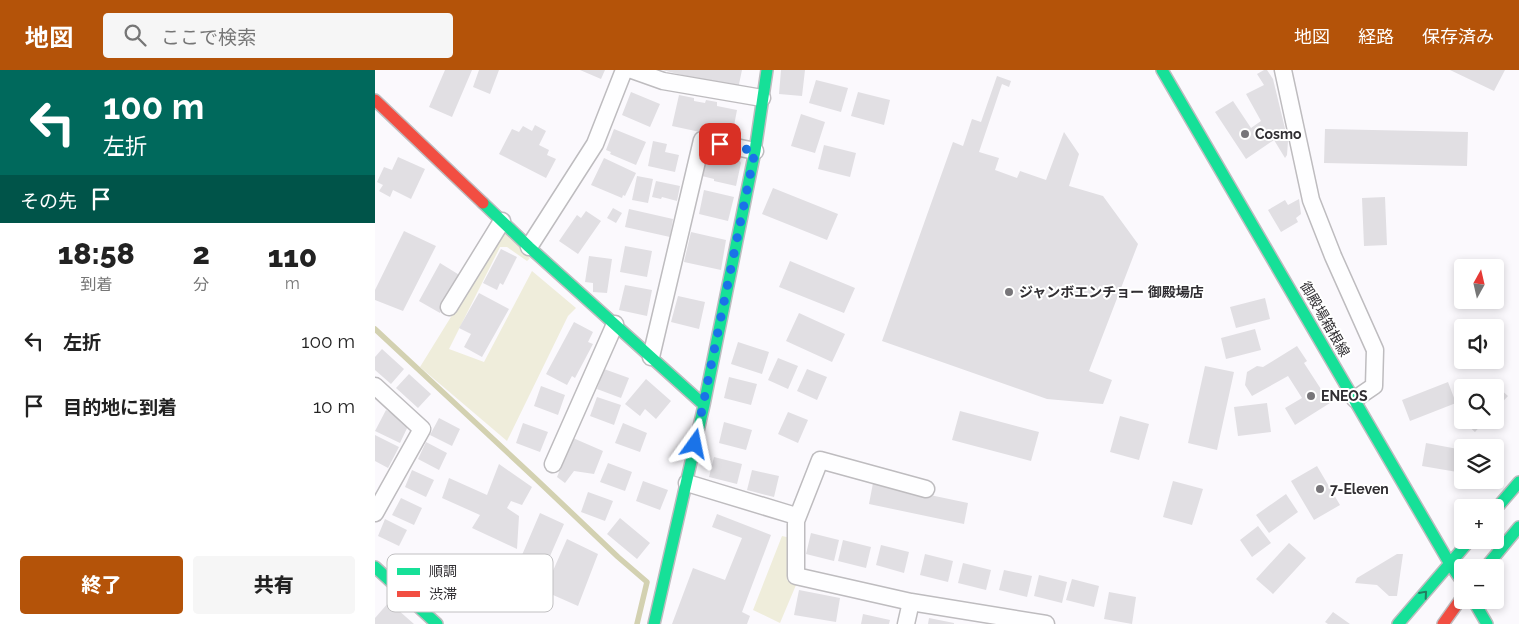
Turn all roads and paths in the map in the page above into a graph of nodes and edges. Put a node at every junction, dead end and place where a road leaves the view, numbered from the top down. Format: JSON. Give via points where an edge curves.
{"nodes":[{"id":1,"x":624,"y":70,"type":"edge"},
{"id":2,"x":631,"y":70,"type":"edge"},
{"id":3,"x":767,"y":70,"type":"edge"},
{"id":4,"x":1161,"y":70,"type":"edge"},
{"id":5,"x":1283,"y":70,"type":"edge"},
{"id":6,"x":762,"y":98,"type":"junction"},
{"id":7,"x":375,"y":100,"type":"edge"},
{"id":8,"x":755,"y":151,"type":"junction"},
{"id":9,"x":502,"y":221,"type":"junction"},
{"id":10,"x":529,"y":247,"type":"junction"},
{"id":11,"x":449,"y":307,"type":"dead end"},
{"id":12,"x":615,"y":324,"type":"junction"},
{"id":13,"x":651,"y":357,"type":"junction"},
{"id":14,"x":375,"y":386,"type":"edge"},
{"id":15,"x":1355,"y":399,"type":"junction"},
{"id":16,"x":704,"y":405,"type":"junction"},
{"id":17,"x":553,"y":464,"type":"dead end"},
{"id":18,"x":1519,"y":482,"type":"edge"},
{"id":19,"x":687,"y":483,"type":"junction"},
{"id":20,"x":926,"y":489,"type":"dead end"},
{"id":21,"x":1504,"y":500,"type":"edge"},
{"id":22,"x":375,"y":513,"type":"edge"},
{"id":23,"x":796,"y":521,"type":"junction"},
{"id":24,"x":1519,"y":528,"type":"edge"},
{"id":25,"x":1462,"y":549,"type":"edge"},
{"id":26,"x":1493,"y":559,"type":"edge"},
{"id":27,"x":1450,"y":564,"type":"junction"},
{"id":28,"x":375,"y":567,"type":"edge"},
{"id":29,"x":1454,"y":570,"type":"edge"},
{"id":30,"x":387,"y":578,"type":"edge"},
{"id":31,"x":911,"y":602,"type":"junction"},
{"id":32,"x":1454,"y":609,"type":"edge"},
{"id":33,"x":1478,"y":609,"type":"edge"},
{"id":34,"x":424,"y":612,"type":"edge"},
{"id":35,"x":437,"y":624,"type":"edge"},
{"id":36,"x":654,"y":624,"type":"edge"},
{"id":37,"x":906,"y":624,"type":"edge"},
{"id":38,"x":1046,"y":624,"type":"edge"},
{"id":39,"x":1398,"y":624,"type":"edge"},
{"id":40,"x":1443,"y":624,"type":"edge"},
{"id":41,"x":1487,"y":624,"type":"edge"}],
"edges":[{"from":1,"to":10,"type":"street","via":[[595,144]]},
{"from":2,"to":6,"type":"street","via":[[663,81]]},
{"from":3,"to":6,"type":"street"},
{"from":4,"to":15,"type":"street","name":"御殿場箱根線"},
{"from":5,"to":15,"type":"street","via":[[1311,200],[1375,350],[1374,386]]},
{"from":6,"to":8,"type":"street"},
{"from":7,"to":9,"type":"street"},
{"from":8,"to":13,"type":"street","via":[[702,140]]},
{"from":8,"to":16,"type":"street"},
{"from":9,"to":10,"type":"street"},
{"from":9,"to":11,"type":"street"},
{"from":10,"to":12,"type":"street"},
{"from":12,"to":13,"type":"street"},
{"from":12,"to":17,"type":"street"},
{"from":13,"to":16,"type":"street"},
{"from":14,"to":22,"type":"street","via":[[422,429]]},
{"from":15,"to":27,"type":"street","name":"御殿場箱根線"},
{"from":16,"to":19,"type":"street"},
{"from":18,"to":21,"type":"street"},
{"from":19,"to":23,"type":"street","via":[[796,516]]},
{"from":19,"to":36,"type":"street"},
{"from":20,"to":23,"type":"street","via":[[820,460]]},
{"from":23,"to":31,"type":"street","via":[[796,576]]},
{"from":24,"to":26,"type":"street"},
{"from":25,"to":27,"type":"street"},
{"from":27,"to":29,"type":"street","name":"御殿場箱根線"},
{"from":39,"to":27,"type":"street","one_way":true},
{"from":28,"to":30,"type":"street"},
{"from":31,"to":37,"type":"street"},
{"from":31,"to":38,"type":"street"},
{"from":32,"to":40,"type":"street"},
{"from":33,"to":41,"type":"street"},
{"from":34,"to":35,"type":"street"}]}
